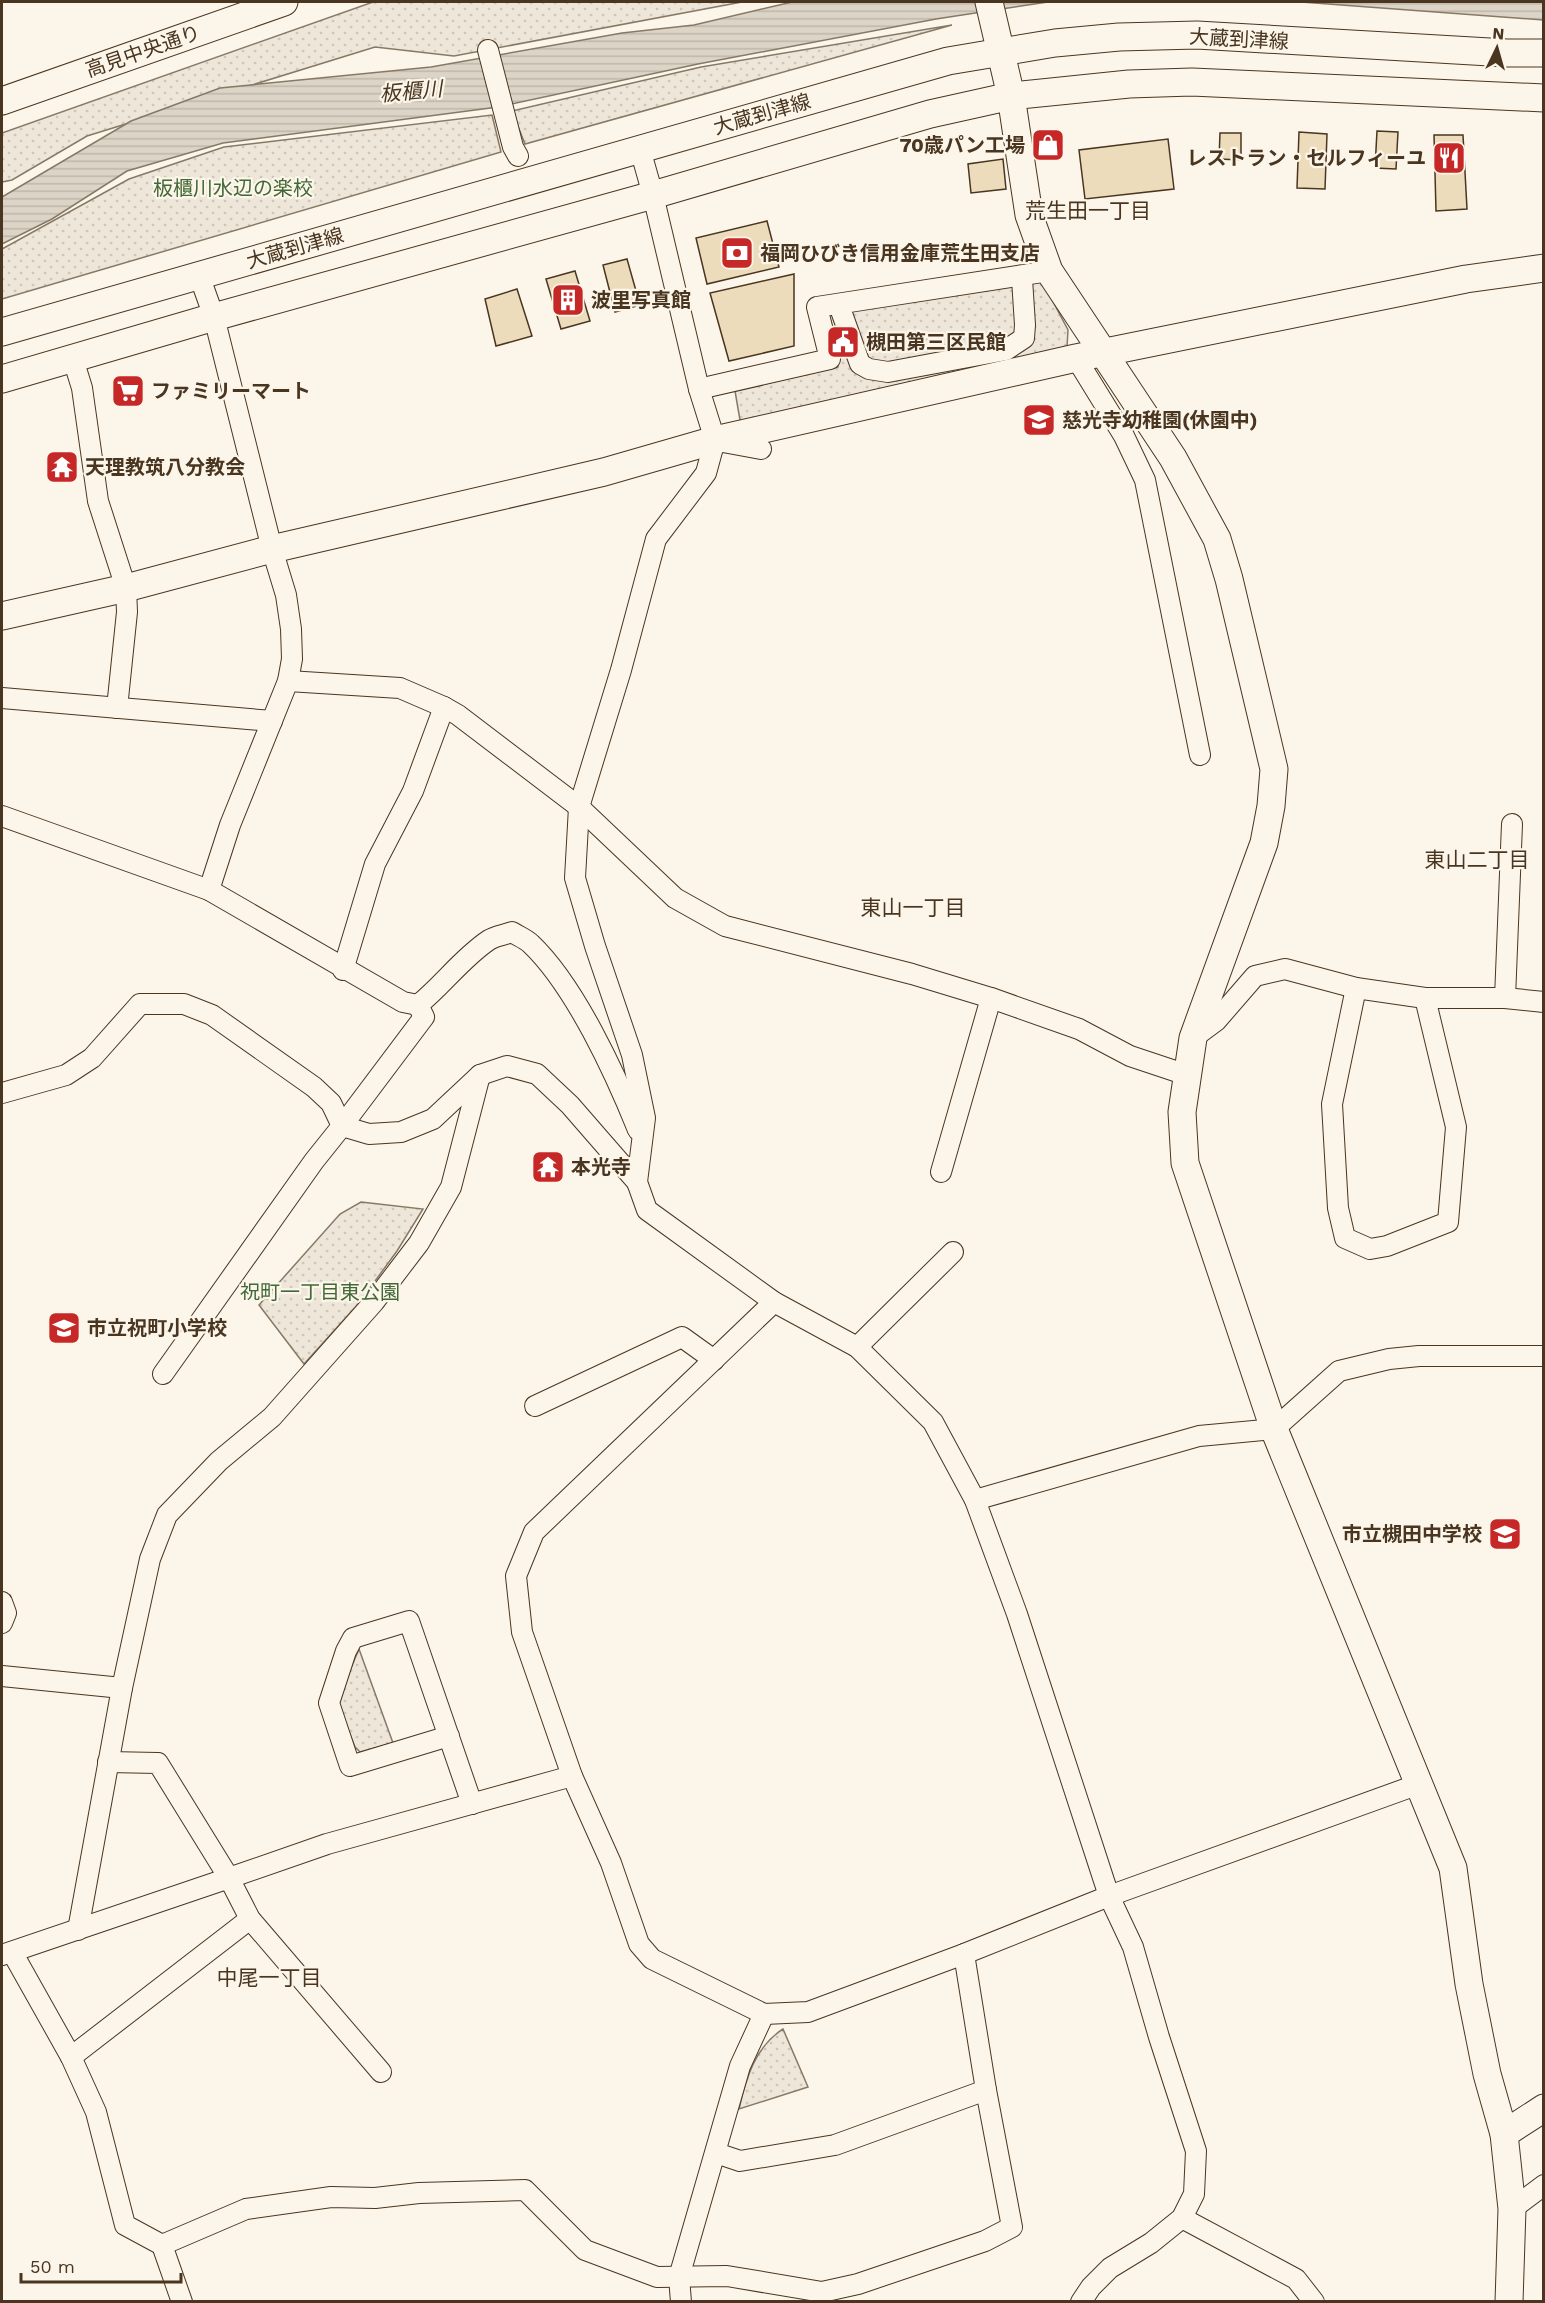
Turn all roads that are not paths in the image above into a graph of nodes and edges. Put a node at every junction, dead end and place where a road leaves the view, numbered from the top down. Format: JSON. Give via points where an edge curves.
{"nodes":[{"id":1,"x":284,"y":2,"type":"edge"},
{"id":2,"x":232,"y":10,"type":"edge"},
{"id":3,"x":990,"y":10,"type":"edge"},
{"id":4,"x":488,"y":50,"type":"dead end"},
{"id":5,"x":999,"y":52,"type":"junction"},
{"id":6,"x":1544,"y":53,"type":"edge"},
{"id":7,"x":1011,"y":96,"type":"junction"},
{"id":8,"x":1544,"y":98,"type":"edge"},
{"id":9,"x":2,"y":101,"type":"edge"},
{"id":10,"x":640,"y":149,"type":"junction"},
{"id":11,"x":515,"y":151,"type":"dead end"},
{"id":12,"x":653,"y":195,"type":"junction"},
{"id":13,"x":1544,"y":268,"type":"edge"},
{"id":14,"x":1048,"y":271,"type":"junction"},
{"id":15,"x":199,"y":275,"type":"junction"},
{"id":16,"x":1022,"y":279,"type":"dead end"},
{"id":17,"x":840,"y":308,"type":"dead end"},
{"id":18,"x":214,"y":317,"type":"junction"},
{"id":19,"x":1025,"y":326,"type":"junction"},
{"id":20,"x":2,"y":332,"type":"edge"},
{"id":21,"x":1104,"y":353,"type":"junction"},
{"id":22,"x":1031,"y":355,"type":"dead end"},
{"id":23,"x":1076,"y":358,"type":"junction"},
{"id":24,"x":73,"y":359,"type":"junction"},
{"id":25,"x":2,"y":379,"type":"edge"},
{"id":26,"x":699,"y":389,"type":"junction"},
{"id":27,"x":715,"y":440,"type":"junction"},
{"id":28,"x":761,"y":449,"type":"dead end"},
{"id":29,"x":272,"y":549,"type":"junction"},
{"id":30,"x":126,"y":588,"type":"junction"},
{"id":31,"x":2,"y":616,"type":"edge"},
{"id":32,"x":288,"y":681,"type":"junction"},
{"id":33,"x":2,"y":698,"type":"edge"},
{"id":34,"x":444,"y":707,"type":"junction"},
{"id":35,"x":117,"y":708,"type":"junction"},
{"id":36,"x":272,"y":721,"type":"junction"},
{"id":37,"x":1200,"y":755,"type":"dead end"},
{"id":38,"x":579,"y":807,"type":"junction"},
{"id":39,"x":2,"y":816,"type":"edge"},
{"id":40,"x":1512,"y":824,"type":"dead end"},
{"id":41,"x":209,"y":890,"type":"junction"},
{"id":42,"x":343,"y":970,"type":"junction"},
{"id":43,"x":1356,"y":988,"type":"junction"},
{"id":44,"x":991,"y":998,"type":"junction"},
{"id":45,"x":1425,"y":998,"type":"junction"},
{"id":46,"x":1505,"y":998,"type":"junction"},
{"id":47,"x":1544,"y":1002,"type":"edge"},
{"id":48,"x":418,"y":1005,"type":"junction"},
{"id":49,"x":1193,"y":1038,"type":"junction"},
{"id":50,"x":480,"y":1075,"type":"junction"},
{"id":51,"x":1187,"y":1075,"type":"junction"},
{"id":52,"x":2,"y":1093,"type":"edge"},
{"id":53,"x":342,"y":1126,"type":"junction"},
{"id":54,"x":642,"y":1139,"type":"junction"},
{"id":55,"x":941,"y":1172,"type":"dead end"},
{"id":56,"x":637,"y":1182,"type":"junction"},
{"id":57,"x":953,"y":1252,"type":"dead end"},
{"id":58,"x":774,"y":1302,"type":"junction"},
{"id":59,"x":857,"y":1347,"type":"junction"},
{"id":60,"x":1544,"y":1356,"type":"edge"},
{"id":61,"x":714,"y":1360,"type":"junction"},
{"id":62,"x":163,"y":1374,"type":"dead end"},
{"id":63,"x":536,"y":1406,"type":"dead end"},
{"id":64,"x":1274,"y":1429,"type":"junction"},
{"id":65,"x":975,"y":1500,"type":"junction"},
{"id":66,"x":2,"y":1602,"type":"edge"},
{"id":67,"x":2,"y":1623,"type":"edge"},
{"id":68,"x":2,"y":1676,"type":"edge"},
{"id":69,"x":122,"y":1688,"type":"junction"},
{"id":70,"x":449,"y":1736,"type":"junction"},
{"id":71,"x":108,"y":1762,"type":"junction"},
{"id":72,"x":572,"y":1776,"type":"junction"},
{"id":73,"x":1419,"y":1784,"type":"junction"},
{"id":74,"x":472,"y":1804,"type":"junction"},
{"id":75,"x":229,"y":1878,"type":"junction"},
{"id":76,"x":1109,"y":1896,"type":"junction"},
{"id":77,"x":250,"y":1919,"type":"junction"},
{"id":78,"x":78,"y":1930,"type":"junction"},
{"id":79,"x":7,"y":1954,"type":"edge"},
{"id":80,"x":964,"y":1954,"type":"junction"},
{"id":81,"x":764,"y":2014,"type":"junction"},
{"id":82,"x":71,"y":2058,"type":"junction"},
{"id":83,"x":381,"y":2072,"type":"dead end"},
{"id":84,"x":986,"y":2090,"type":"junction"},
{"id":85,"x":1544,"y":2108,"type":"edge"},
{"id":86,"x":1504,"y":2133,"type":"junction"},
{"id":87,"x":716,"y":2153,"type":"junction"},
{"id":88,"x":1544,"y":2185,"type":"edge"},
{"id":89,"x":1512,"y":2209,"type":"junction"},
{"id":90,"x":1182,"y":2218,"type":"junction"},
{"id":91,"x":162,"y":2245,"type":"junction"},
{"id":92,"x":679,"y":2277,"type":"junction"},
{"id":93,"x":182,"y":2301,"type":"edge"},
{"id":94,"x":681,"y":2301,"type":"edge"},
{"id":95,"x":1082,"y":2301,"type":"edge"},
{"id":96,"x":1314,"y":2301,"type":"edge"},
{"id":97,"x":1509,"y":2301,"type":"edge"}],
"edges":[{"from":1,"to":2,"type":"street","name":"高見中央通り"},
{"from":2,"to":9,"type":"street","name":"高見中央通り"},
{"from":3,"to":5,"type":"street"},
{"from":4,"to":11,"type":"street"},
{"from":5,"to":6,"type":"street","name":"大蔵到津線","via":[[1119,37],[1197,36]]},
{"from":5,"to":7,"type":"street"},
{"from":5,"to":10,"type":"street","name":"大蔵到津線","via":[[948,61]]},
{"from":7,"to":8,"type":"street","via":[[1192,82]]},
{"from":7,"to":12,"type":"street","via":[[930,114]]},
{"from":7,"to":14,"type":"street","via":[[1029,215]]},
{"from":10,"to":12,"type":"street"},
{"from":10,"to":15,"type":"street","name":"大蔵到津線"},
{"from":12,"to":18,"type":"street"},
{"from":12,"to":26,"type":"street"},
{"from":13,"to":21,"type":"street","via":[[1466,279]]},
{"from":14,"to":21,"type":"street"},
{"from":14,"to":26,"type":"street","via":[[817,307],[830,360]]},
{"from":15,"to":18,"type":"street"},
{"from":15,"to":20,"type":"street","name":"大蔵到津線"},
{"from":16,"to":19,"type":"street"},
{"from":17,"to":19,"type":"street","via":[[861,364],[888,372],[1006,350],[1024,338]]},
{"from":18,"to":24,"type":"street"},
{"from":18,"to":29,"type":"street"},
{"from":19,"to":22,"type":"street"},
{"from":21,"to":23,"type":"street"},
{"from":21,"to":49,"type":"street","via":[[1173,458],[1217,538],[1274,769],[1264,843]]},
{"from":23,"to":27,"type":"street"},
{"from":23,"to":37,"type":"street","via":[[1124,436],[1145,480]]},
{"from":24,"to":25,"type":"street"},
{"from":24,"to":30,"type":"street","via":[[82,388],[98,501]]},
{"from":26,"to":27,"type":"street"},
{"from":27,"to":28,"type":"street"},
{"from":27,"to":29,"type":"street","via":[[604,472]]},
{"from":27,"to":38,"type":"street","via":[[706,473],[656,539]]},
{"from":29,"to":30,"type":"street"},
{"from":29,"to":32,"type":"street","via":[[291,629]]},
{"from":30,"to":31,"type":"street"},
{"from":30,"to":35,"type":"street"},
{"from":32,"to":34,"type":"street","via":[[400,688]]},
{"from":32,"to":36,"type":"street"},
{"from":33,"to":35,"type":"street"},
{"from":34,"to":38,"type":"street"},
{"from":34,"to":42,"type":"street","via":[[413,791],[375,864]]},
{"from":35,"to":36,"type":"street"},
{"from":36,"to":41,"type":"street","via":[[230,825]]},
{"from":38,"to":44,"type":"street","via":[[675,898],[725,926]]},
{"from":38,"to":54,"type":"street","via":[[575,878],[632,1055],[645,1118]]},
{"from":39,"to":41,"type":"street"},
{"from":40,"to":46,"type":"street"},
{"from":41,"to":42,"type":"street"},
{"from":42,"to":48,"type":"street","via":[[403,1002]]},
{"from":43,"to":45,"type":"street"},
{"from":43,"to":45,"type":"street","via":[[1332,1104],[1338,1208],[1345,1238],[1370,1248],[1388,1246],[1448,1222],[1456,1127]]},
{"from":43,"to":49,"type":"street","via":[[1285,969],[1255,976],[1216,1021]]},
{"from":44,"to":51,"type":"street","via":[[1079,1029],[1130,1056]]},
{"from":44,"to":55,"type":"street"},
{"from":45,"to":46,"type":"street"},
{"from":46,"to":47,"type":"street"},
{"from":48,"to":53,"type":"street","via":[[424,1017]]},
{"from":48,"to":54,"type":"street","via":[[490,939],[512,932],[530,942],[558,974],[587,1024]]},
{"from":49,"to":51,"type":"street"},
{"from":50,"to":53,"type":"street","via":[[434,1119],[401,1132],[369,1134]]},
{"from":50,"to":56,"type":"street","via":[[507,1066],[537,1074],[570,1105]]},
{"from":50,"to":69,"type":"street","via":[[451,1187],[418,1243],[375,1302],[272,1417],[219,1461],[167,1515],[150,1559]]},
{"from":51,"to":64,"type":"street","via":[[1182,1112],[1185,1163]]},
{"from":52,"to":53,"type":"street","via":[[66,1076],[92,1058],[141,1004],[184,1004],[212,1015],[314,1087],[331,1103]]},
{"from":53,"to":62,"type":"street"},
{"from":54,"to":56,"type":"street"},
{"from":56,"to":58,"type":"street","via":[[647,1210]]},
{"from":57,"to":59,"type":"street"},
{"from":58,"to":59,"type":"street"},
{"from":58,"to":61,"type":"street"},
{"from":59,"to":65,"type":"street","via":[[933,1422]]},
{"from":60,"to":64,"type":"street","via":[[1419,1356],[1339,1371]]},
{"from":61,"to":63,"type":"street","via":[[682,1338]]},
{"from":61,"to":72,"type":"street","via":[[534,1532],[516,1576],[522,1632]]},
{"from":64,"to":65,"type":"street","via":[[1199,1436]]},
{"from":64,"to":73,"type":"street"},
{"from":65,"to":76,"type":"street","via":[[1017,1614]]},
{"from":66,"to":67,"type":"street","via":[[6,1613]]},
{"from":68,"to":69,"type":"street"},
{"from":69,"to":71,"type":"street"},
{"from":70,"to":70,"type":"street","via":[[409,1621],[353,1638],[329,1704],[350,1766]]},
{"from":70,"to":74,"type":"street"},
{"from":71,"to":75,"type":"street","via":[[158,1763]]},
{"from":71,"to":78,"type":"street"},
{"from":72,"to":74,"type":"street"},
{"from":72,"to":81,"type":"street","via":[[611,1863],[639,1944],[652,1959]]},
{"from":73,"to":76,"type":"street"},
{"from":73,"to":86,"type":"street","via":[[1453,1868],[1469,1984],[1487,2074]]},
{"from":74,"to":75,"type":"street","via":[[327,1844]]},
{"from":75,"to":77,"type":"street"},
{"from":75,"to":78,"type":"street"},
{"from":76,"to":80,"type":"street"},
{"from":76,"to":90,"type":"street","via":[[1133,1947],[1196,2151],[1194,2194]]},
{"from":77,"to":82,"type":"street"},
{"from":77,"to":83,"type":"street"},
{"from":78,"to":79,"type":"street"},
{"from":79,"to":82,"type":"street"},
{"from":80,"to":81,"type":"street","via":[[808,2012]]},
{"from":80,"to":84,"type":"street"},
{"from":81,"to":87,"type":"street","via":[[740,2066]]},
{"from":82,"to":91,"type":"street","via":[[96,2112],[125,2225]]},
{"from":84,"to":87,"type":"street","via":[[834,2145],[740,2162]]},
{"from":84,"to":92,"type":"street","via":[[1012,2227],[985,2241],[858,2284],[822,2292],[727,2276]]},
{"from":85,"to":86,"type":"street"},
{"from":86,"to":89,"type":"street"},
{"from":87,"to":92,"type":"street"},
{"from":88,"to":89,"type":"street"},
{"from":89,"to":97,"type":"street"},
{"from":90,"to":95,"type":"street","via":[[1110,2268]]},
{"from":90,"to":96,"type":"street","via":[[1296,2279]]},
{"from":91,"to":92,"type":"street","via":[[246,2209],[331,2197],[525,2190],[585,2250],[657,2277]]},
{"from":91,"to":93,"type":"street"},
{"from":92,"to":94,"type":"street"}]}
